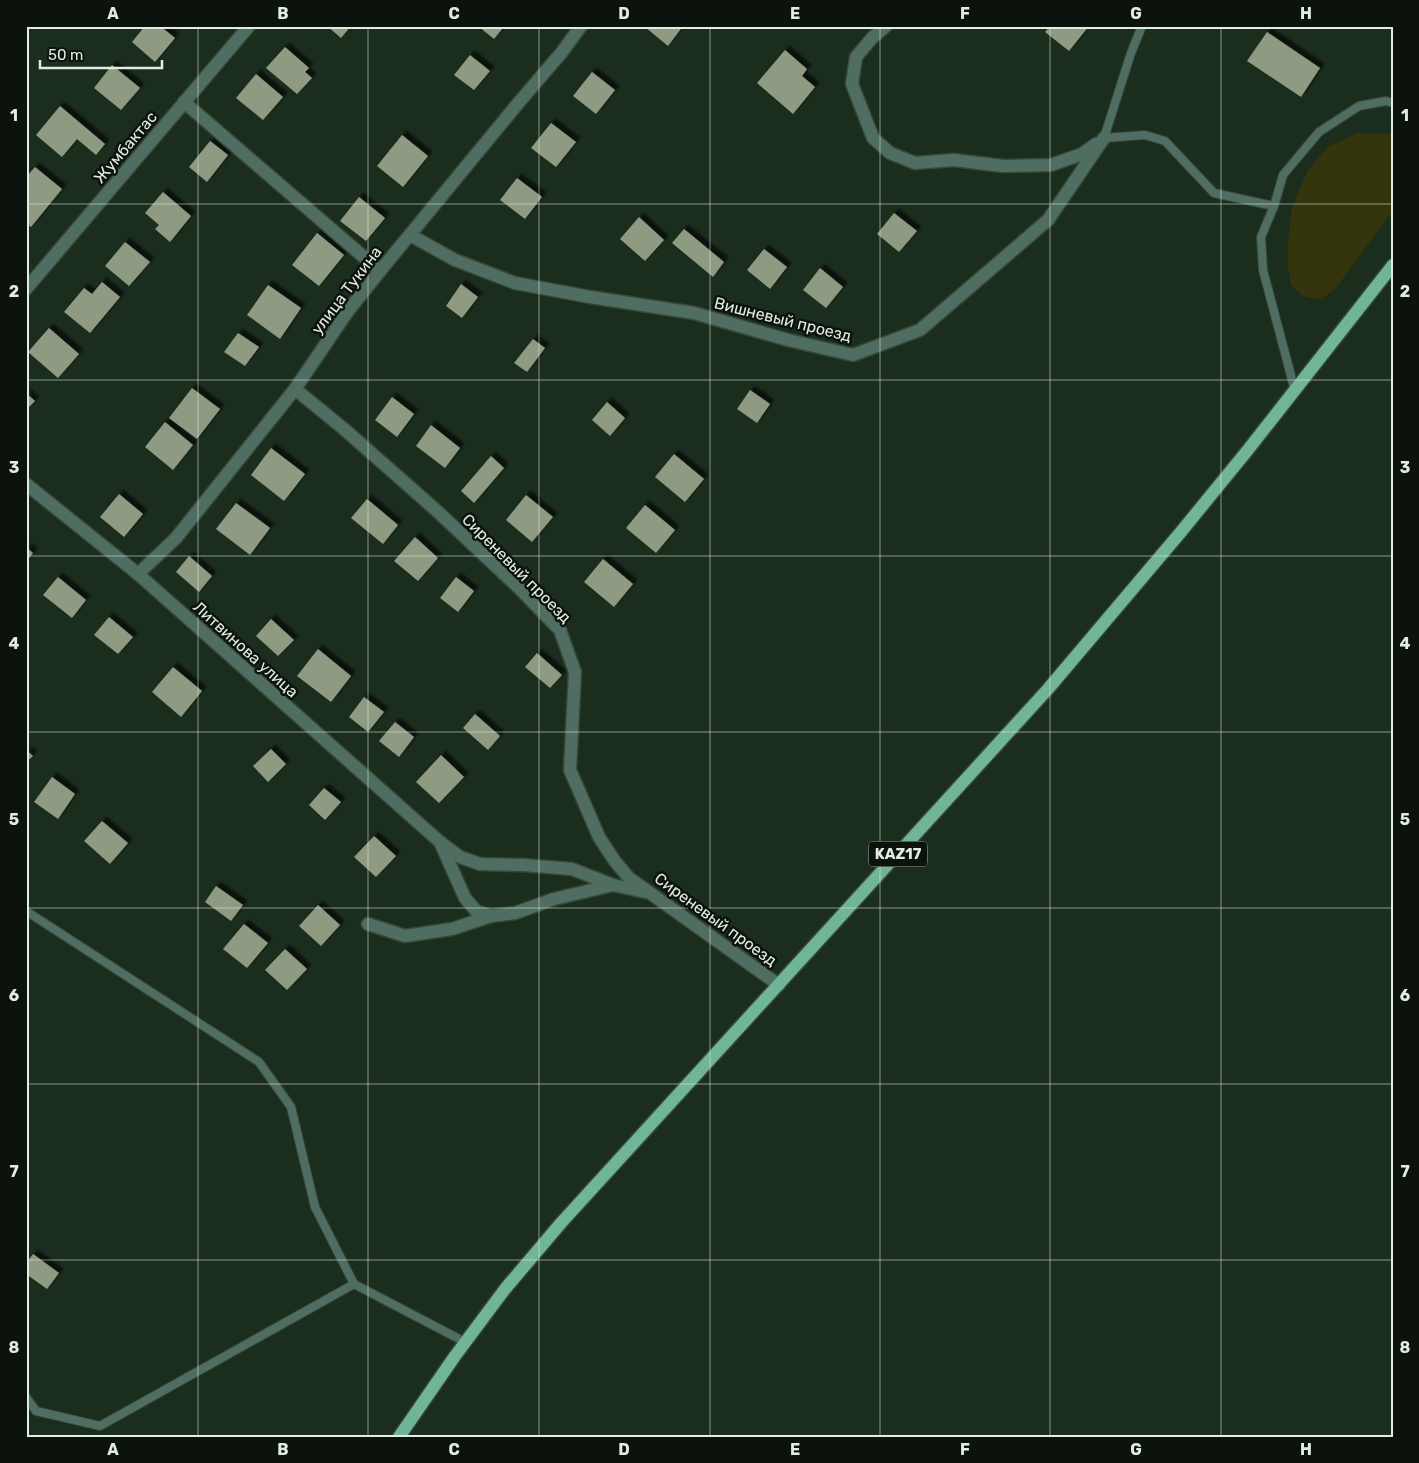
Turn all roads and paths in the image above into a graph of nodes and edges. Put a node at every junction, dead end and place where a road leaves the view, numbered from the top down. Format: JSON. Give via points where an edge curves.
{"nodes":[{"id":1,"x":249,"y":26,"type":"edge"},
{"id":2,"x":581,"y":26,"type":"edge"},
{"id":3,"x":886,"y":26,"type":"edge"},
{"id":4,"x":1142,"y":26,"type":"edge"},
{"id":5,"x":184,"y":102,"type":"junction"},
{"id":6,"x":1393,"y":103,"type":"edge"},
{"id":7,"x":1104,"y":138,"type":"junction"},
{"id":8,"x":1274,"y":206,"type":"junction"},
{"id":9,"x":410,"y":235,"type":"junction"},
{"id":10,"x":1393,"y":265,"type":"edge"},
{"id":11,"x":380,"y":271,"type":"junction"},
{"id":12,"x":26,"y":289,"type":"edge"},
{"id":13,"x":295,"y":388,"type":"junction"},
{"id":14,"x":1295,"y":391,"type":"junction"},
{"id":15,"x":26,"y":484,"type":"edge"},
{"id":16,"x":138,"y":574,"type":"junction"},
{"id":17,"x":440,"y":842,"type":"junction"},
{"id":18,"x":613,"y":885,"type":"junction"},
{"id":19,"x":653,"y":894,"type":"junction"},
{"id":20,"x":26,"y":911,"type":"edge"},
{"id":21,"x":491,"y":916,"type":"junction"},
{"id":22,"x":368,"y":924,"type":"dead end"},
{"id":23,"x":779,"y":985,"type":"junction"},
{"id":24,"x":354,"y":1284,"type":"junction"},
{"id":25,"x":466,"y":1342,"type":"junction"},
{"id":26,"x":26,"y":1397,"type":"edge"},
{"id":27,"x":399,"y":1437,"type":"edge"}],
"edges":[{"from":1,"to":5,"type":"street","name":"Жумбактас"},
{"from":2,"to":9,"type":"street","name":"улица Тукина"},
{"from":3,"to":7,"type":"street","via":[[856,57],[852,84],[872,138],[890,153],[915,162],[954,160],[1003,166],[1051,165],[1082,154]]},
{"from":4,"to":7,"type":"lane","via":[[1130,53]]},
{"from":5,"to":11,"type":"street"},
{"from":5,"to":12,"type":"street","name":"Жумбактас"},
{"from":6,"to":8,"type":"lane","via":[[1386,101],[1359,106],[1319,132],[1282,175]]},
{"from":7,"to":8,"type":"lane","via":[[1145,135],[1165,141],[1214,193]]},
{"from":7,"to":9,"type":"street","name":"Вишневый проезд","via":[[1048,220],[920,330],[853,355],[694,313],[590,298],[515,282],[455,260]]},
{"from":8,"to":14,"type":"lane","via":[[1261,237],[1263,270]]},
{"from":9,"to":11,"type":"street","name":"улица Тукина"},
{"from":10,"to":14,"type":"main road","number":"KAZ17"},
{"from":11,"to":13,"type":"street","name":"улица Тукина"},
{"from":13,"to":16,"type":"street","name":"улица Тукина","via":[[176,538]]},
{"from":13,"to":19,"type":"street","name":"Сиреневый проезд","via":[[437,511],[560,630],[575,672],[570,770],[599,837],[614,860],[629,878]]},
{"from":14,"to":23,"type":"main road","number":"KAZ17","via":[[1048,689]]},
{"from":15,"to":16,"type":"street","name":"Литвинова улица"},
{"from":16,"to":17,"type":"street","name":"Литвинова улица"},
{"from":17,"to":18,"type":"street","name":"Литвинова улица","via":[[460,857],[480,864],[572,869]]},
{"from":17,"to":21,"type":"street","via":[[465,898],[476,911]]},
{"from":18,"to":19,"type":"street","name":"Литвинова улица"},
{"from":18,"to":21,"type":"street","via":[[554,899],[515,913]]},
{"from":19,"to":23,"type":"street","name":"Сиреневый проезд"},
{"from":20,"to":24,"type":"lane","via":[[259,1062],[291,1107],[315,1207]]},
{"from":21,"to":22,"type":"street","via":[[452,929],[405,936]]},
{"from":23,"to":25,"type":"main road","number":"KAZ17","via":[[561,1223],[505,1289]]},
{"from":24,"to":25,"type":"lane"},
{"from":24,"to":26,"type":"lane","via":[[100,1426],[36,1411]]},
{"from":25,"to":27,"type":"main road","number":"KAZ17"}]}
